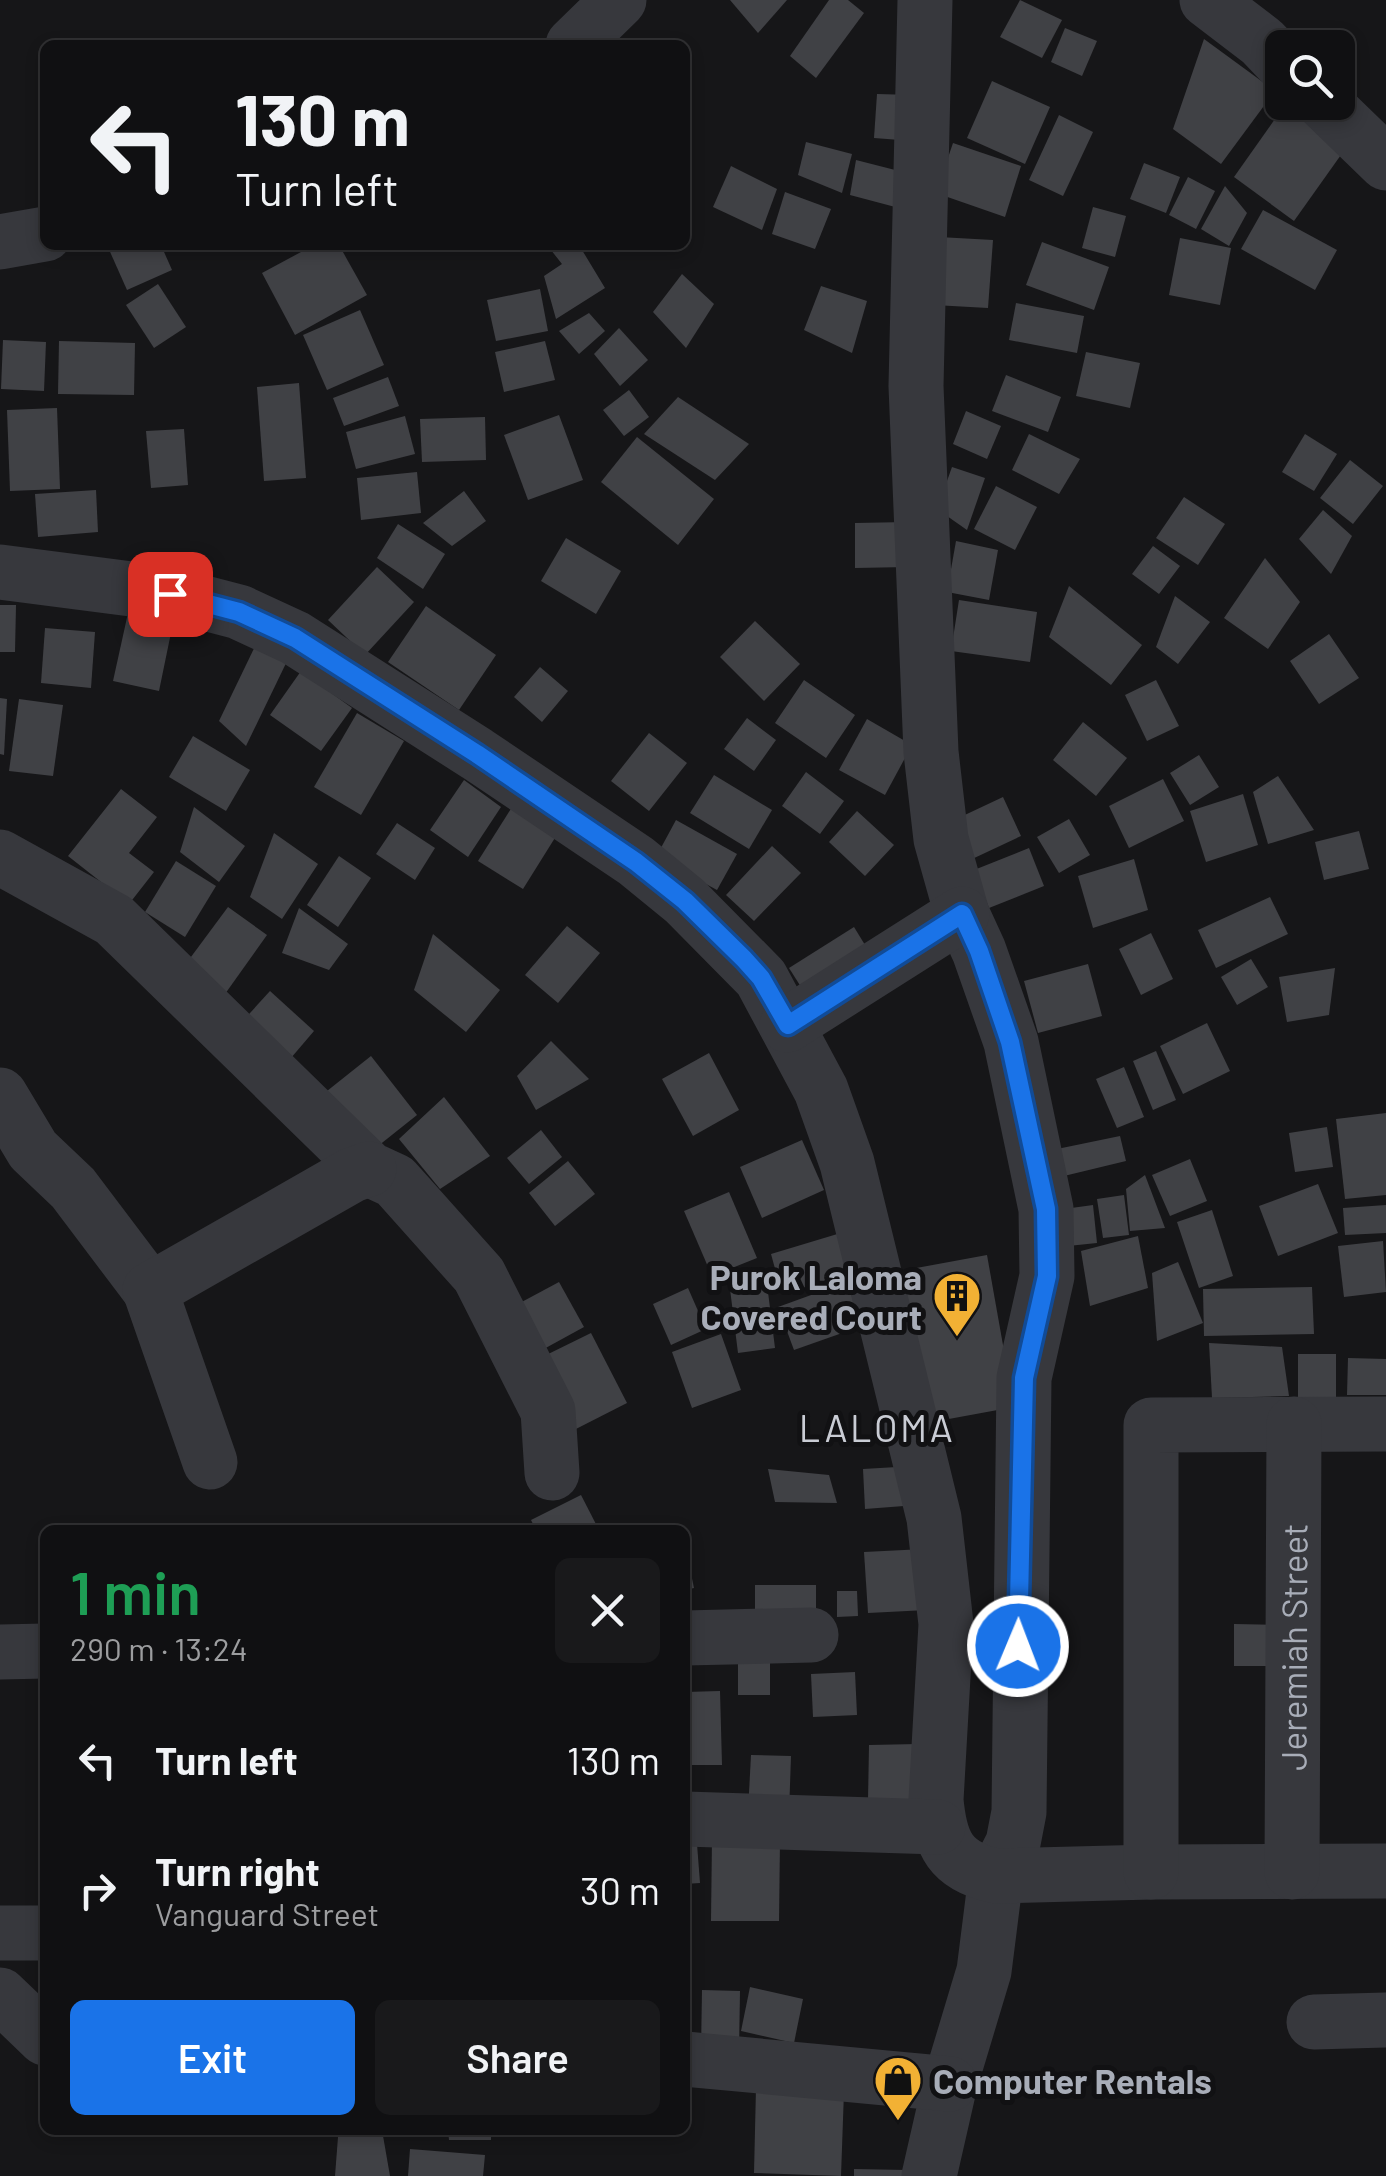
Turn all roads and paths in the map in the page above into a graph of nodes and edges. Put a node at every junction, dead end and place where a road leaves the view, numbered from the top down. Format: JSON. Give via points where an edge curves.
{"nodes":[{"id":1,"x":619,"y":0,"type":"edge"},
{"id":2,"x":926,"y":0,"type":"edge"},
{"id":3,"x":1207,"y":0,"type":"edge"},
{"id":4,"x":579,"y":40,"type":"edge"},
{"id":5,"x":1265,"y":45,"type":"edge"},
{"id":6,"x":1342,"y":120,"type":"edge"},
{"id":7,"x":1386,"y":163,"type":"edge"},
{"id":8,"x":40,"y":235,"type":"edge"},
{"id":9,"x":0,"y":242,"type":"edge"},
{"id":10,"x":0,"y":572,"type":"edge"},
{"id":11,"x":0,"y":857,"type":"edge"},
{"id":12,"x":962,"y":914,"type":"junction"},
{"id":13,"x":788,"y":1025,"type":"junction"},
{"id":14,"x":0,"y":1095,"type":"edge"},
{"id":15,"x":369,"y":1169,"type":"junction"},
{"id":16,"x":150,"y":1290,"type":"junction"},
{"id":17,"x":1294,"y":1424,"type":"junction"},
{"id":18,"x":1386,"y":1424,"type":"edge"},
{"id":19,"x":210,"y":1462,"type":"dead end"},
{"id":20,"x":552,"y":1473,"type":"dead end"},
{"id":21,"x":811,"y":1635,"type":"dead end"},
{"id":22,"x":690,"y":1638,"type":"edge"},
{"id":23,"x":40,"y":1651,"type":"edge"},
{"id":24,"x":0,"y":1652,"type":"edge"},
{"id":25,"x":690,"y":1819,"type":"edge"},
{"id":26,"x":938,"y":1827,"type":"junction"},
{"id":27,"x":1151,"y":1872,"type":"junction"},
{"id":28,"x":1292,"y":1872,"type":"junction"},
{"id":29,"x":1386,"y":1872,"type":"edge"},
{"id":30,"x":996,"y":1876,"type":"junction"},
{"id":31,"x":0,"y":1933,"type":"edge"},
{"id":32,"x":40,"y":1933,"type":"edge"},
{"id":33,"x":0,"y":1995,"type":"edge"},
{"id":34,"x":1386,"y":2020,"type":"edge"},
{"id":35,"x":1314,"y":2022,"type":"dead end"},
{"id":36,"x":40,"y":2033,"type":"edge"},
{"id":37,"x":690,"y":2059,"type":"edge"},
{"id":38,"x":950,"y":2084,"type":"junction"},
{"id":39,"x":929,"y":2176,"type":"edge"}],
"edges":[{"from":1,"to":4,"type":"street"},
{"from":2,"to":12,"type":"street","via":[[917,424],[931,752],[941,839]]},
{"from":3,"to":5,"type":"street"},
{"from":6,"to":7,"type":"street"},
{"from":8,"to":9,"type":"street"},
{"from":10,"to":13,"type":"street","via":[[170,594],[239,612],[295,638],[636,862],[727,941],[761,978]]},
{"from":11,"to":15,"type":"street","via":[[114,920]]},
{"from":12,"to":13,"type":"street"},
{"from":12,"to":30,"type":"street","via":[[1010,1042],[1046,1209],[1047,1276],[1024,1378],[1019,1812]]},
{"from":13,"to":26,"type":"street","via":[[847,1163],[934,1518],[946,1624]]},
{"from":14,"to":16,"type":"street","via":[[32,1150],[73,1188]]},
{"from":15,"to":16,"type":"street"},
{"from":15,"to":20,"type":"street","via":[[396,1181],[479,1276],[548,1411]]},
{"from":16,"to":19,"type":"street"},
{"from":17,"to":18,"type":"street"},
{"from":17,"to":27,"type":"street","via":[[1151,1424]]},
{"from":17,"to":28,"type":"street","name":"Jeremiah Street"},
{"from":21,"to":22,"type":"street"},
{"from":23,"to":24,"type":"street"},
{"from":25,"to":26,"type":"street"},
{"from":26,"to":30,"type":"street","via":[[959,1861]]},
{"from":27,"to":28,"type":"street"},
{"from":27,"to":30,"type":"street"},
{"from":28,"to":29,"type":"street"},
{"from":30,"to":38,"type":"street","via":[[984,1970]]},
{"from":31,"to":32,"type":"street"},
{"from":33,"to":36,"type":"street"},
{"from":34,"to":35,"type":"street"},
{"from":37,"to":38,"type":"street"},
{"from":38,"to":39,"type":"street"}]}
